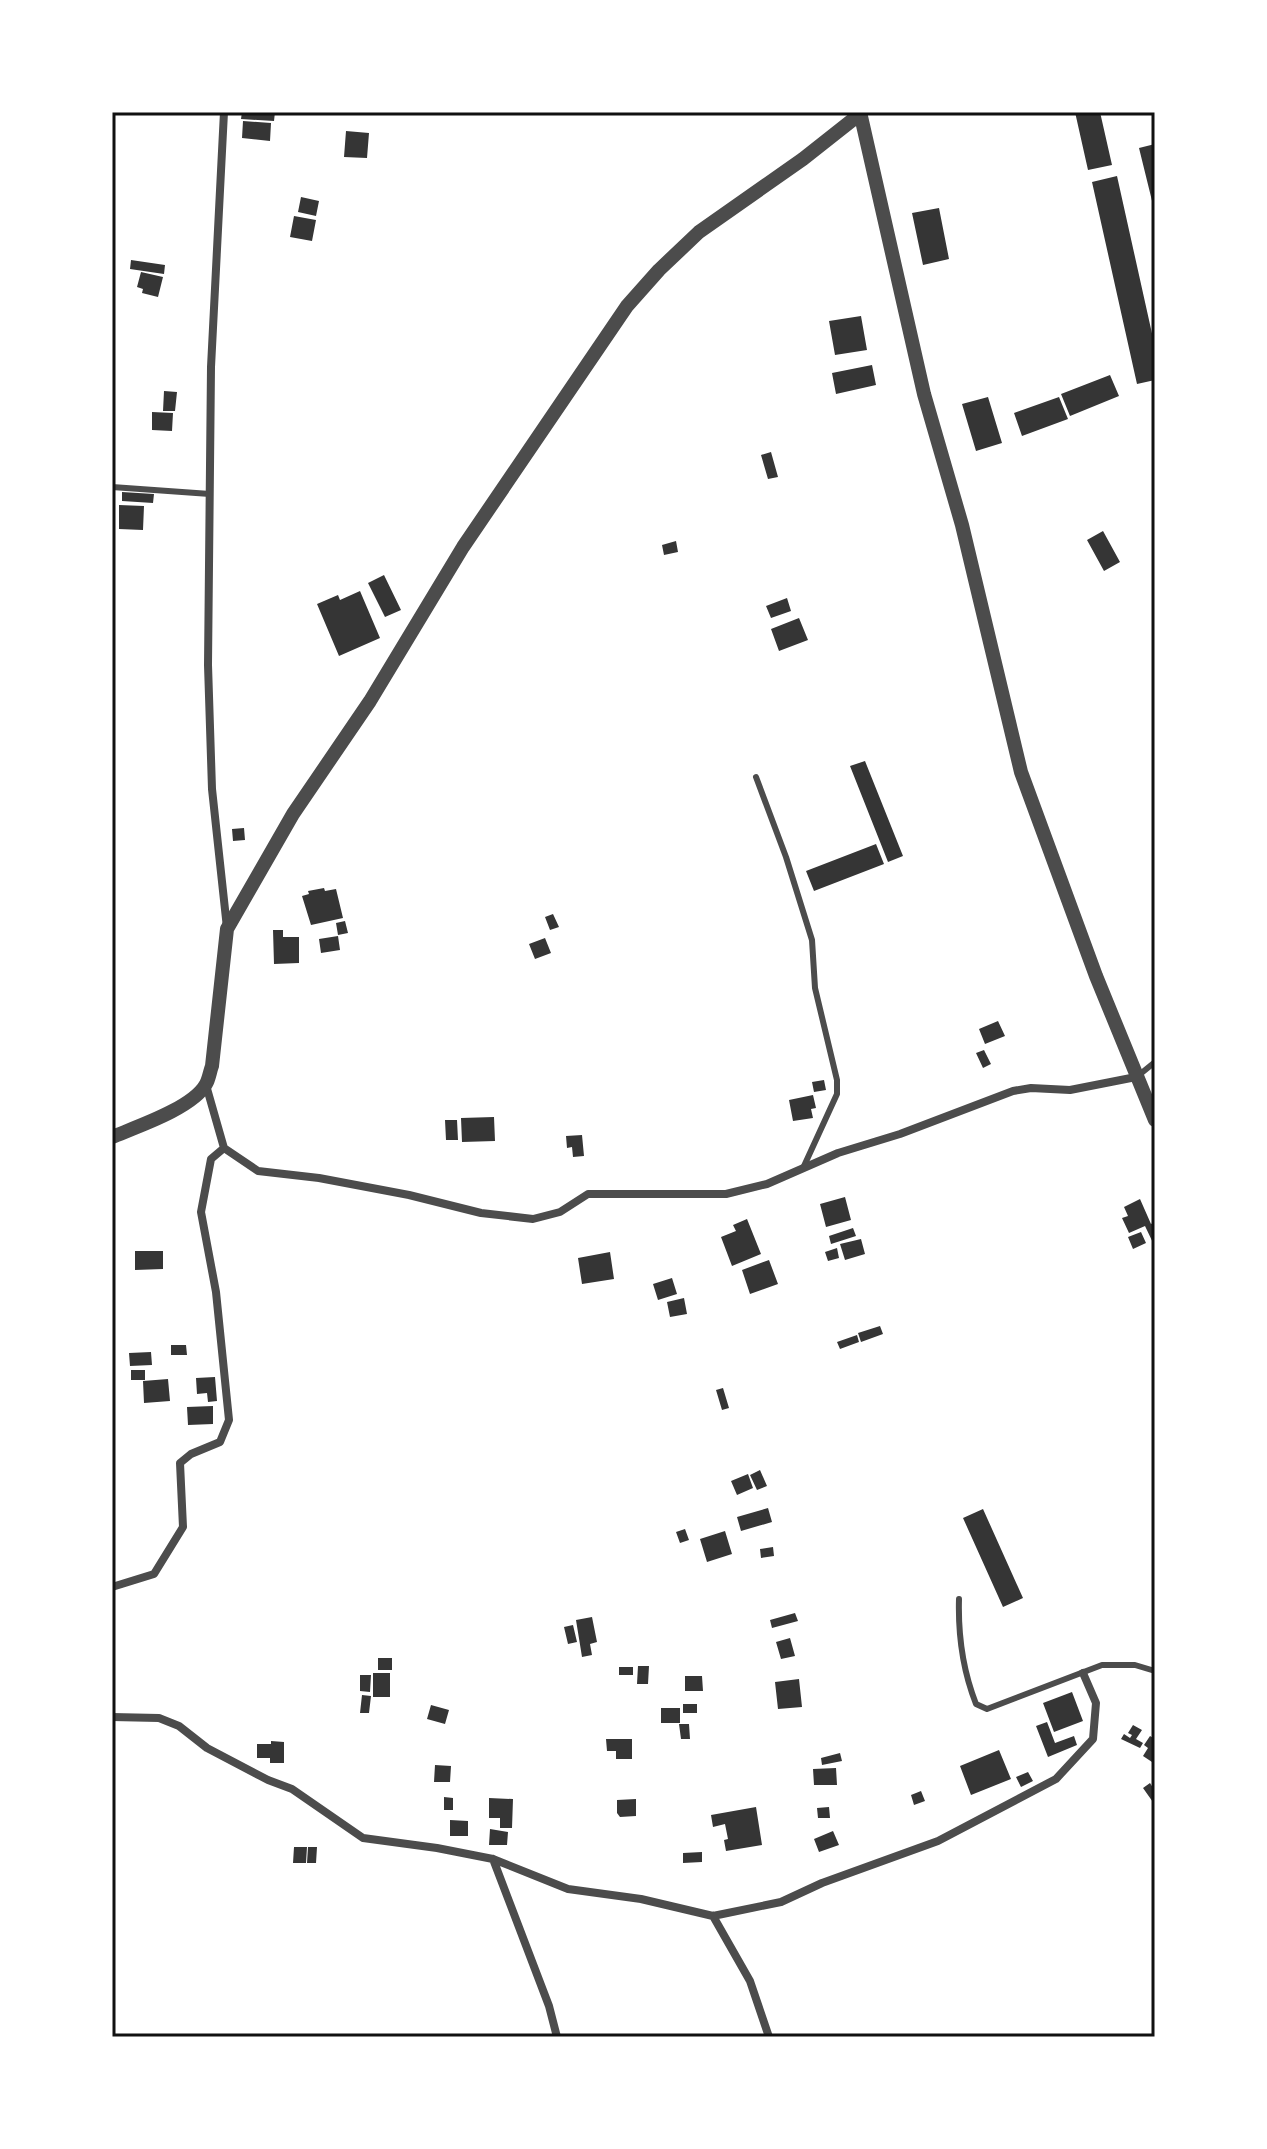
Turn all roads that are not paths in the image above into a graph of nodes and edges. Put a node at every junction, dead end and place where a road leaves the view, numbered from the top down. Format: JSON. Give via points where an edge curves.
{"nodes":[{"id":1,"x":224,"y":112,"type":"edge"},
{"id":2,"x":860,"y":113,"type":"edge"},
{"id":3,"x":112,"y":487,"type":"edge"},
{"id":4,"x":210,"y":494,"type":"junction"},
{"id":5,"x":756,"y":777,"type":"dead end"},
{"id":6,"x":227,"y":929,"type":"junction"},
{"id":7,"x":1155,"y":1062,"type":"edge"},
{"id":8,"x":1136,"y":1077,"type":"junction"},
{"id":9,"x":206,"y":1085,"type":"junction"},
{"id":10,"x":1155,"y":1120,"type":"edge"},
{"id":11,"x":112,"y":1137,"type":"edge"},
{"id":12,"x":224,"y":1148,"type":"junction"},
{"id":13,"x":804,"y":1166,"type":"junction"},
{"id":14,"x":112,"y":1587,"type":"edge"},
{"id":15,"x":959,"y":1599,"type":"dead end"},
{"id":16,"x":1155,"y":1671,"type":"edge"},
{"id":17,"x":1083,"y":1673,"type":"junction"},
{"id":18,"x":112,"y":1717,"type":"edge"},
{"id":19,"x":493,"y":1859,"type":"junction"},
{"id":20,"x":713,"y":1916,"type":"junction"},
{"id":21,"x":557,"y":2037,"type":"edge"},
{"id":22,"x":769,"y":2037,"type":"edge"}],
"edges":[{"from":1,"to":4,"type":"street"},
{"from":2,"to":6,"type":"street","via":[[699,232],[627,306],[463,547],[370,701],[293,814]]},
{"from":2,"to":8,"type":"street","via":[[924,394],[962,525],[1021,772]]},
{"from":3,"to":4,"type":"lane"},
{"from":4,"to":6,"type":"street","via":[[212,773]]},
{"from":5,"to":13,"type":"lane","via":[[812,940],[815,988],[837,1080],[837,1094]]},
{"from":6,"to":9,"type":"street"},
{"from":7,"to":8,"type":"lane"},
{"from":8,"to":10,"type":"street"},
{"from":8,"to":13,"type":"street","via":[[1070,1090],[1013,1091]]},
{"from":9,"to":11,"type":"street","via":[[148,1125]]},
{"from":9,"to":12,"type":"street"},
{"from":12,"to":13,"type":"street","via":[[258,1171],[533,1219],[560,1212],[588,1194],[726,1194],[767,1184]]},
{"from":12,"to":14,"type":"street","via":[[211,1159],[201,1212],[216,1292],[229,1420],[220,1442],[180,1463],[183,1527],[154,1574]]},
{"from":15,"to":17,"type":"lane","via":[[958,1628],[976,1704],[987,1709]]},
{"from":16,"to":17,"type":"lane","via":[[1102,1665]]},
{"from":17,"to":20,"type":"street","via":[[1096,1703],[1093,1739],[1056,1779],[938,1841],[781,1902]]},
{"from":18,"to":19,"type":"street","via":[[159,1718],[179,1726],[207,1748],[292,1789],[363,1838]]},
{"from":19,"to":20,"type":"street","via":[[568,1889]]},
{"from":19,"to":21,"type":"street"},
{"from":20,"to":22,"type":"street","via":[[750,1981]]}]}
